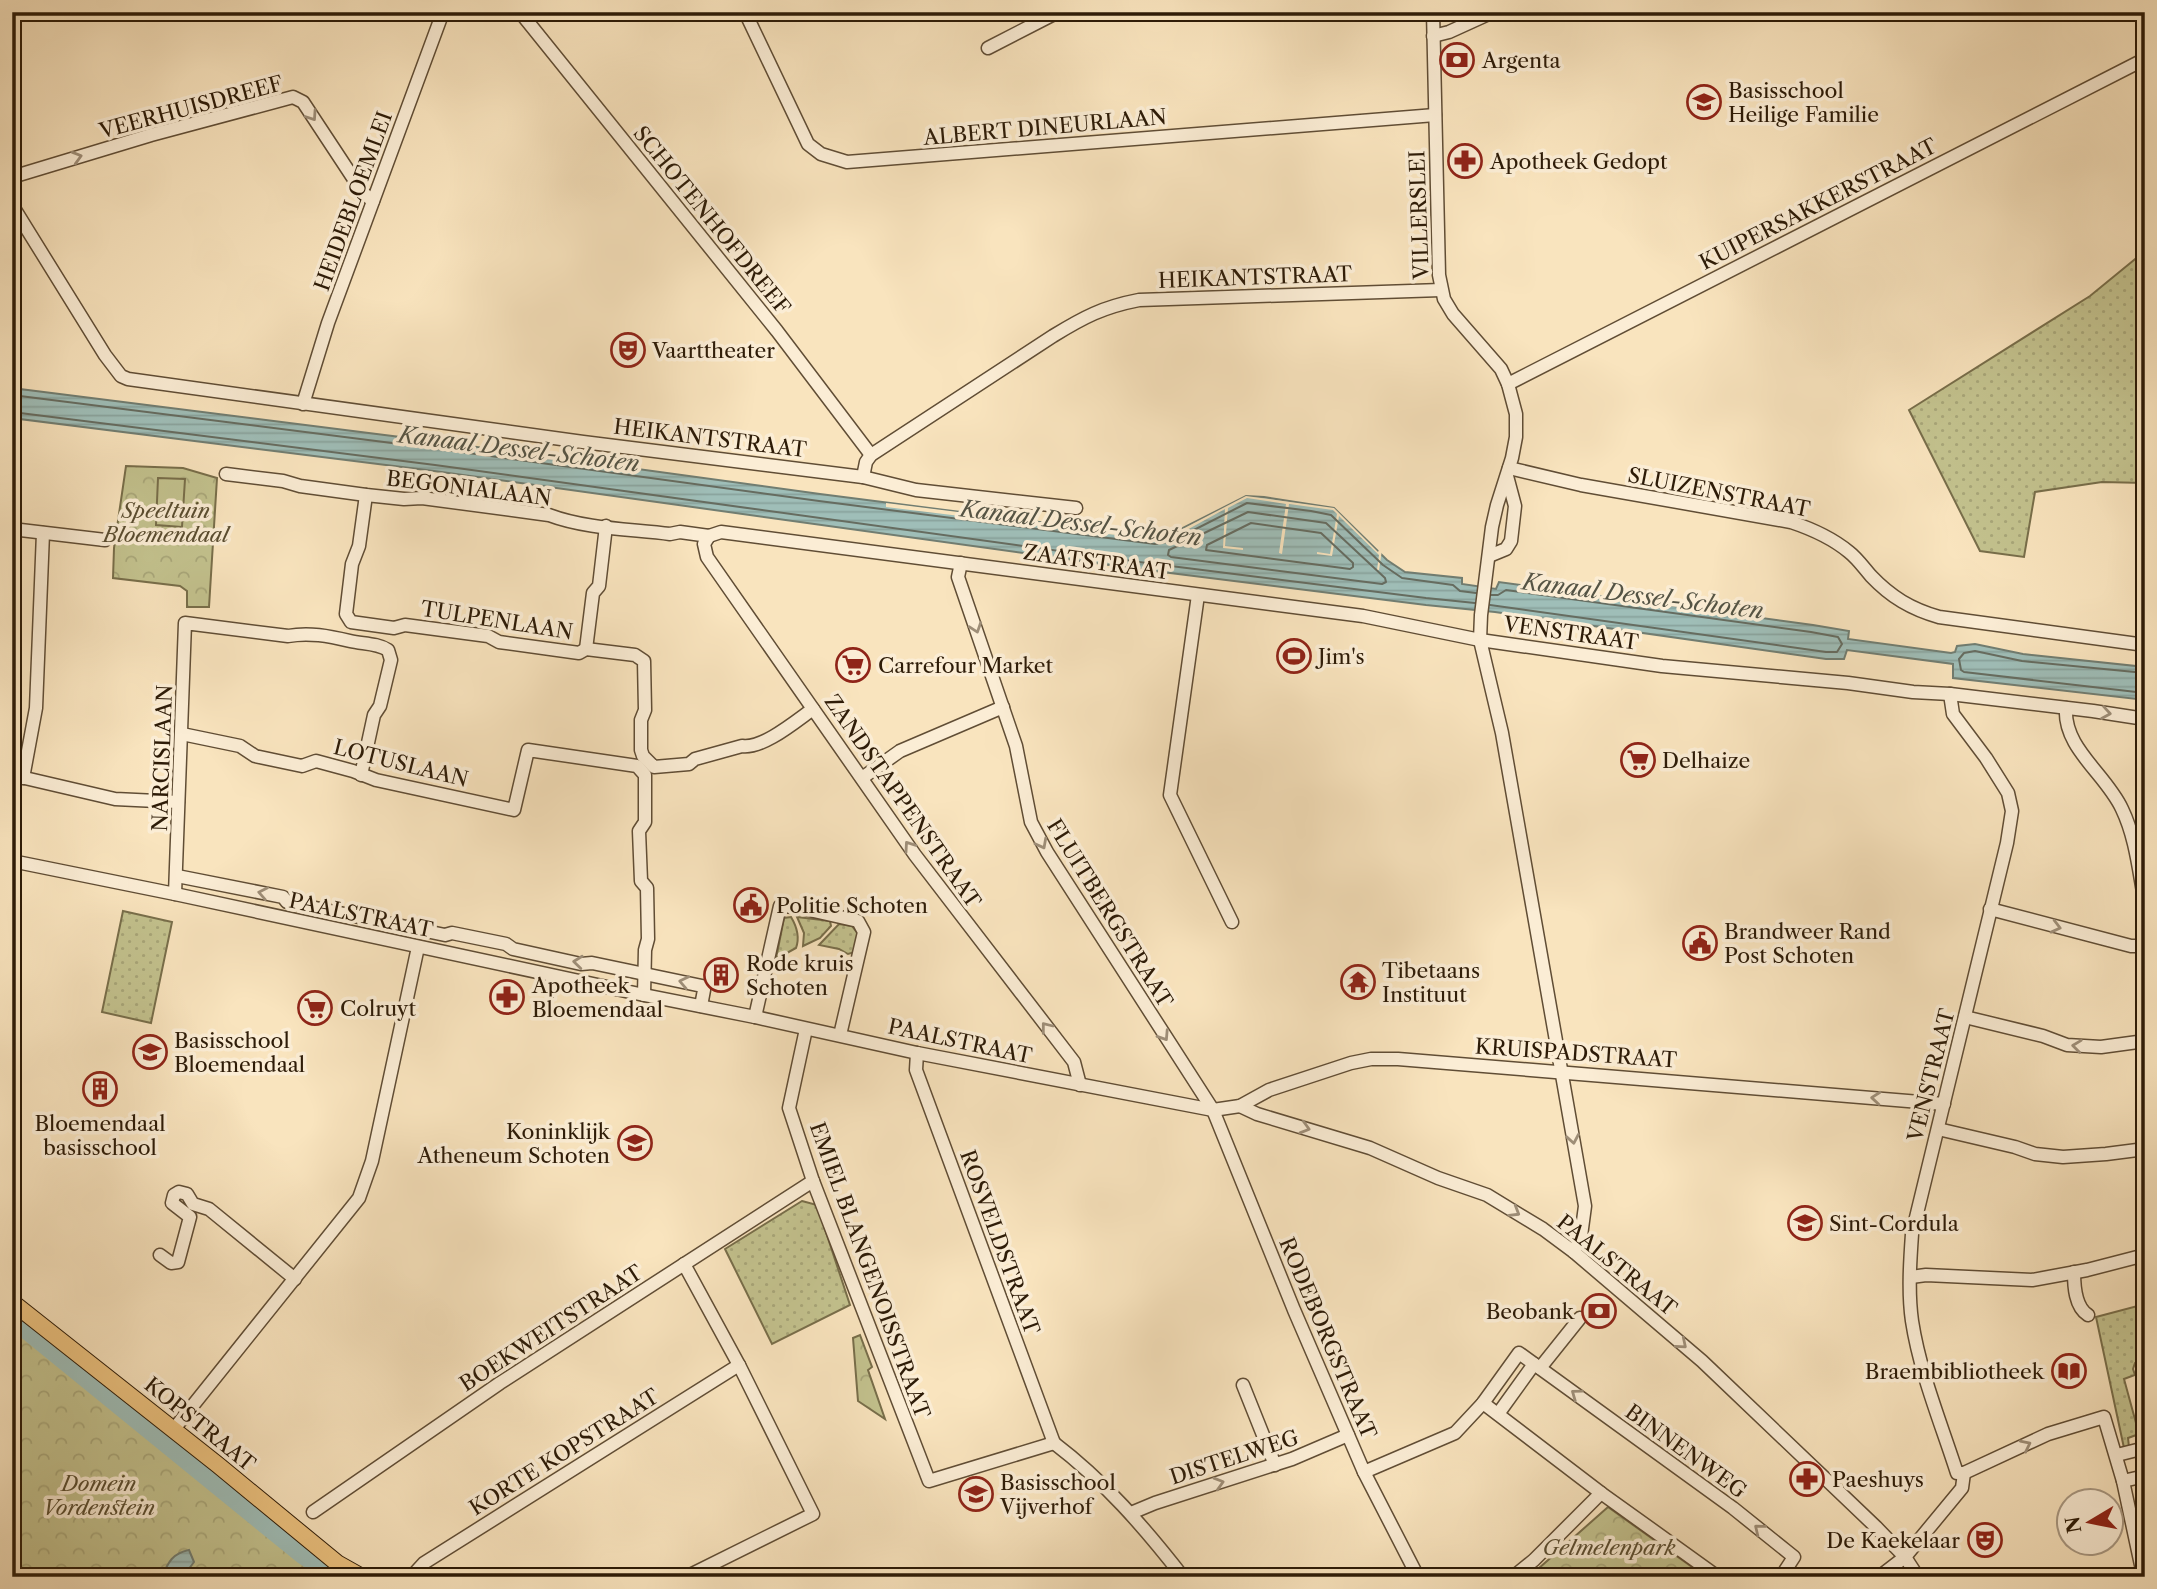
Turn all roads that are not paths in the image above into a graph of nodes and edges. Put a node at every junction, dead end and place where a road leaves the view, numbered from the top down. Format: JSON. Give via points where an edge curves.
{"nodes":[{"id":1,"x":443,"y":12,"type":"edge"},
{"id":2,"x":520,"y":12,"type":"edge"},
{"id":3,"x":745,"y":12,"type":"edge"},
{"id":4,"x":1058,"y":12,"type":"edge"},
{"id":5,"x":1433,"y":12,"type":"edge"},
{"id":6,"x":1493,"y":12,"type":"edge"},
{"id":7,"x":1433,"y":36,"type":"junction"},
{"id":8,"x":988,"y":48,"type":"dead end"},
{"id":9,"x":2145,"y":59,"type":"edge"},
{"id":10,"x":1435,"y":115,"type":"junction"},
{"id":11,"x":12,"y":177,"type":"edge"},
{"id":12,"x":373,"y":201,"type":"junction"},
{"id":13,"x":12,"y":205,"type":"edge"},
{"id":14,"x":1441,"y":290,"type":"junction"},
{"id":15,"x":1508,"y":384,"type":"junction"},
{"id":16,"x":303,"y":404,"type":"junction"},
{"id":17,"x":871,"y":455,"type":"junction"},
{"id":18,"x":1508,"y":472,"type":"junction"},
{"id":19,"x":226,"y":474,"type":"dead end"},
{"id":20,"x":863,"y":477,"type":"junction"},
{"id":21,"x":366,"y":495,"type":"junction"},
{"id":22,"x":1076,"y":508,"type":"dead end"},
{"id":23,"x":606,"y":526,"type":"junction"},
{"id":24,"x":12,"y":529,"type":"edge"},
{"id":25,"x":43,"y":533,"type":"junction"},
{"id":26,"x":709,"y":536,"type":"junction"},
{"id":27,"x":105,"y":540,"type":"dead end"},
{"id":28,"x":1489,"y":556,"type":"junction"},
{"id":29,"x":961,"y":563,"type":"junction"},
{"id":30,"x":1198,"y":595,"type":"junction"},
{"id":31,"x":1480,"y":640,"type":"junction"},
{"id":32,"x":2145,"y":645,"type":"edge"},
{"id":33,"x":586,"y":649,"type":"junction"},
{"id":34,"x":1950,"y":694,"type":"junction"},
{"id":35,"x":1003,"y":707,"type":"junction"},
{"id":36,"x":2066,"y":708,"type":"junction"},
{"id":37,"x":813,"y":709,"type":"junction"},
{"id":38,"x":2145,"y":719,"type":"edge"},
{"id":39,"x":182,"y":734,"type":"junction"},
{"id":40,"x":361,"y":775,"type":"junction"},
{"id":41,"x":18,"y":777,"type":"edge"},
{"id":42,"x":862,"y":778,"type":"junction"},
{"id":43,"x":178,"y":802,"type":"junction"},
{"id":44,"x":12,"y":861,"type":"edge"},
{"id":45,"x":177,"y":876,"type":"junction"},
{"id":46,"x":175,"y":894,"type":"junction"},
{"id":47,"x":2145,"y":903,"type":"edge"},
{"id":48,"x":1990,"y":909,"type":"junction"},
{"id":49,"x":1232,"y":922,"type":"dead end"},
{"id":50,"x":2145,"y":946,"type":"edge"},
{"id":51,"x":418,"y":947,"type":"junction"},
{"id":52,"x":645,"y":974,"type":"junction"},
{"id":53,"x":645,"y":995,"type":"junction"},
{"id":54,"x":701,"y":1006,"type":"junction"},
{"id":55,"x":755,"y":1017,"type":"junction"},
{"id":56,"x":1965,"y":1017,"type":"junction"},
{"id":57,"x":806,"y":1029,"type":"junction"},
{"id":58,"x":840,"y":1035,"type":"junction"},
{"id":59,"x":2145,"y":1041,"type":"edge"},
{"id":60,"x":917,"y":1053,"type":"junction"},
{"id":61,"x":1562,"y":1072,"type":"junction"},
{"id":62,"x":1080,"y":1085,"type":"junction"},
{"id":63,"x":1944,"y":1104,"type":"junction"},
{"id":64,"x":1240,"y":1106,"type":"junction"},
{"id":65,"x":1213,"y":1110,"type":"junction"},
{"id":66,"x":1938,"y":1129,"type":"junction"},
{"id":67,"x":2145,"y":1149,"type":"edge"},
{"id":68,"x":813,"y":1181,"type":"junction"},
{"id":69,"x":1574,"y":1252,"type":"junction"},
{"id":70,"x":160,"y":1255,"type":"dead end"},
{"id":71,"x":2145,"y":1255,"type":"edge"},
{"id":72,"x":684,"y":1264,"type":"junction"},
{"id":73,"x":2074,"y":1272,"type":"junction"},
{"id":74,"x":1910,"y":1277,"type":"junction"},
{"id":75,"x":295,"y":1279,"type":"junction"},
{"id":76,"x":12,"y":1302,"type":"edge"},
{"id":77,"x":2088,"y":1315,"type":"dead end"},
{"id":78,"x":1580,"y":1318,"type":"dead end"},
{"id":79,"x":739,"y":1365,"type":"junction"},
{"id":80,"x":1537,"y":1366,"type":"junction"},
{"id":81,"x":1243,"y":1385,"type":"dead end"},
{"id":82,"x":1483,"y":1403,"type":"junction"},
{"id":83,"x":1498,"y":1414,"type":"junction"},
{"id":84,"x":174,"y":1429,"type":"junction"},
{"id":85,"x":1348,"y":1436,"type":"junction"},
{"id":86,"x":1054,"y":1443,"type":"junction"},
{"id":87,"x":2145,"y":1448,"type":"edge"},
{"id":88,"x":2117,"y":1455,"type":"junction"},
{"id":89,"x":1275,"y":1465,"type":"junction"},
{"id":90,"x":1364,"y":1472,"type":"junction"},
{"id":91,"x":1964,"y":1473,"type":"junction"},
{"id":92,"x":2145,"y":1476,"type":"edge"},
{"id":93,"x":2123,"y":1481,"type":"junction"},
{"id":94,"x":1601,"y":1493,"type":"junction"},
{"id":95,"x":313,"y":1511,"type":"dead end"},
{"id":96,"x":1131,"y":1513,"type":"junction"},
{"id":97,"x":1905,"y":1557,"type":"junction"},
{"id":98,"x":2145,"y":1570,"type":"edge"},
{"id":99,"x":413,"y":1575,"type":"edge"},
{"id":100,"x":362,"y":1577,"type":"edge"},
{"id":101,"x":686,"y":1577,"type":"edge"},
{"id":102,"x":1183,"y":1577,"type":"edge"},
{"id":103,"x":1418,"y":1577,"type":"edge"},
{"id":104,"x":1513,"y":1577,"type":"edge"},
{"id":105,"x":1718,"y":1577,"type":"edge"},
{"id":106,"x":1781,"y":1577,"type":"edge"},
{"id":107,"x":1879,"y":1577,"type":"edge"},
{"id":108,"x":1918,"y":1577,"type":"edge"}],
"edges":[{"from":1,"to":12,"type":"street","name":"HEIDEBLOEMLEI"},
{"from":2,"to":17,"type":"street","name":"SCHOTENHOFDREEF"},
{"from":3,"to":10,"type":"street","name":"ALBERT DINEURLAAN","via":[[808,144],[847,162]]},
{"from":4,"to":8,"type":"street"},
{"from":5,"to":7,"type":"street","name":"VILLERSLEI"},
{"from":6,"to":7,"type":"street"},
{"from":7,"to":10,"type":"street","name":"VILLERSLEI"},
{"from":9,"to":15,"type":"street","name":"KUIPERSAKKERSTRAAT"},
{"from":10,"to":14,"type":"street","name":"VILLERSLEI"},
{"from":11,"to":12,"type":"street","name":"VEERHUISDREEF","one_way":true,"via":[[293,97],[303,102]]},
{"from":12,"to":16,"type":"street","name":"HEIDEBLOEMLEI"},
{"from":13,"to":16,"type":"street","name":"HEIKANTSTRAAT","via":[[121,376]]},
{"from":14,"to":15,"type":"street","name":"VILLERSLEI","via":[[1452,314],[1491,356]]},
{"from":14,"to":17,"type":"street","name":"HEIKANTSTRAAT","via":[[1139,300],[1111,306],[1053,336]]},
{"from":15,"to":18,"type":"street","name":"VILLERSLEI","via":[[1516,426]]},
{"from":16,"to":20,"type":"street","name":"HEIKANTSTRAAT"},
{"from":17,"to":20,"type":"street"},
{"from":18,"to":28,"type":"street","name":"VILLERSLEI"},
{"from":18,"to":28,"type":"street","name":"VILLERSLEI","via":[[1515,506],[1511,541],[1506,549]]},
{"from":18,"to":32,"type":"street","name":"SLUIZENSTRAAT","via":[[1791,522],[1818,531],[1850,552],[1901,603],[1939,617]]},
{"from":19,"to":21,"type":"street","name":"BEGONIALAAN"},
{"from":20,"to":22,"type":"street","name":"HEIKANTSTRAAT","via":[[916,490]]},
{"from":21,"to":23,"type":"street","name":"BEGONIALAAN","via":[[422,498]]},
{"from":21,"to":33,"type":"street","name":"TULPENLAAN","via":[[346,614],[351,622],[488,636],[499,642],[579,653]]},
{"from":23,"to":26,"type":"street","name":"BEGONIALAAN"},
{"from":23,"to":33,"type":"street"},
{"from":24,"to":25,"type":"street"},
{"from":25,"to":27,"type":"street"},
{"from":25,"to":41,"type":"street","via":[[36,708]]},
{"from":26,"to":29,"type":"street","name":"ZAATSTRAAT","via":[[721,532]]},
{"from":26,"to":37,"type":"street","name":"ZANDSTAPPENSTRAAT","via":[[704,544],[707,557]]},
{"from":28,"to":31,"type":"street","name":"VILLERSLEI"},
{"from":29,"to":30,"type":"street","name":"ZAATSTRAAT"},
{"from":29,"to":35,"type":"street","name":"FLUITBERGSTRAAT","one_way":true,"via":[[958,577]]},
{"from":30,"to":31,"type":"street","name":"ZAATSTRAAT","via":[[1363,616]]},
{"from":30,"to":49,"type":"street","via":[[1170,795]]},
{"from":31,"to":34,"type":"street","name":"VENSTRAAT","via":[[1662,666]]},
{"from":31,"to":61,"type":"street","name":"VILLERSLEI","via":[[1502,733]]},
{"from":33,"to":37,"type":"street","name":"TULPENLAAN","via":[[635,655],[644,661],[641,750],[654,767],[689,764],[750,747]]},
{"from":34,"to":36,"type":"street","name":"VENSTRAAT"},
{"from":34,"to":48,"type":"street","name":"VENSTRAAT","via":[[1953,714],[2008,793],[2012,811]]},
{"from":35,"to":42,"type":"street","via":[[900,751]]},
{"from":35,"to":65,"type":"street","name":"FLUITBERGSTRAAT","one_way":true,"via":[[1031,822],[1046,852]]},
{"from":36,"to":38,"type":"street","name":"VENSTRAAT","one_way":true},
{"from":36,"to":47,"type":"street","via":[[2068,732],[2110,787],[2126,819]]},
{"from":37,"to":42,"type":"street","name":"ZANDSTAPPENSTRAAT"},
{"from":39,"to":40,"type":"street","name":"LOTUSLAAN","via":[[240,746],[255,756],[302,766],[316,761]]},
{"from":39,"to":40,"type":"street","name":"NARCISLAAN","via":[[185,623],[288,636],[338,637],[382,646],[391,660]]},
{"from":39,"to":43,"type":"street","name":"NARCISLAAN"},
{"from":40,"to":52,"type":"street","name":"LOTUSLAAN","via":[[514,810],[528,750],[637,766],[645,775],[645,822],[639,831],[641,881],[647,901]]},
{"from":41,"to":43,"type":"street","via":[[115,799]]},
{"from":62,"to":42,"type":"street","name":"ZANDSTAPPENSTRAAT","one_way":true,"via":[[1074,1062],[915,855]]},
{"from":43,"to":45,"type":"street","name":"NARCISLAAN"},
{"from":44,"to":46,"type":"street","name":"PAALSTRAAT"},
{"from":45,"to":46,"type":"street","name":"NARCISLAAN"},
{"from":52,"to":45,"type":"street","name":"PAALSTRAAT","one_way":true,"via":[[581,964],[452,933],[445,936]]},
{"from":46,"to":51,"type":"street","name":"PAALSTRAAT"},
{"from":48,"to":50,"type":"street","one_way":true},
{"from":48,"to":56,"type":"street","name":"VENSTRAAT"},
{"from":51,"to":53,"type":"street","name":"PAALSTRAAT"},
{"from":51,"to":75,"type":"street","via":[[372,1161],[359,1198]]},
{"from":52,"to":53,"type":"street"},
{"from":54,"to":52,"type":"street","name":"PAALSTRAAT","one_way":true,"via":[[702,986]]},
{"from":53,"to":54,"type":"street","name":"PAALSTRAAT"},
{"from":54,"to":55,"type":"street","name":"PAALSTRAAT"},
{"from":55,"to":57,"type":"street","name":"PAALSTRAAT"},
{"from":55,"to":58,"type":"street","via":[[780,906],[796,907],[858,921],[864,932]]},
{"from":59,"to":56,"type":"street","one_way":true,"via":[[2101,1047],[2067,1045]]},
{"from":56,"to":63,"type":"street","name":"VENSTRAAT"},
{"from":57,"to":58,"type":"street","name":"PAALSTRAAT"},
{"from":57,"to":68,"type":"street","name":"EMIEL BLANGENOISSTRAAT","via":[[789,1108]]},
{"from":58,"to":60,"type":"street","name":"PAALSTRAAT"},
{"from":60,"to":62,"type":"street","name":"PAALSTRAAT"},
{"from":60,"to":86,"type":"street","name":"ROSVELDSTRAAT","via":[[916,1070]]},
{"from":63,"to":61,"type":"street","name":"KRUISPADSTRAAT","one_way":true},
{"from":61,"to":64,"type":"street","name":"KRUISPADSTRAAT","via":[[1371,1059],[1269,1090]]},
{"from":61,"to":69,"type":"street","name":"VILLERSLEI","one_way":true,"via":[[1585,1206]]},
{"from":62,"to":65,"type":"street","name":"PAALSTRAAT"},
{"from":63,"to":66,"type":"street","name":"VENSTRAAT"},
{"from":64,"to":65,"type":"street","name":"KRUISPADSTRAAT"},
{"from":64,"to":69,"type":"street","name":"PAALSTRAAT","one_way":true,"via":[[1370,1148],[1487,1195]]},
{"from":65,"to":85,"type":"street","name":"RODEBORGSTRAAT"},
{"from":66,"to":67,"type":"street","via":[[2063,1157]]},
{"from":66,"to":74,"type":"street","name":"VENSTRAAT","via":[[1912,1234]]},
{"from":68,"to":72,"type":"street","name":"BOEKWEITSTRAAT"},
{"from":68,"to":86,"type":"street","name":"EMIEL BLANGENOISSTRAAT","via":[[929,1481]]},
{"from":69,"to":97,"type":"street","name":"PAALSTRAAT","one_way":true,"via":[[1702,1361]]},
{"from":70,"to":75,"type":"street","via":[[178,1262],[192,1211],[209,1209]]},
{"from":71,"to":73,"type":"street"},
{"from":72,"to":79,"type":"street"},
{"from":72,"to":95,"type":"street","name":"BOEKWEITSTRAAT"},
{"from":73,"to":74,"type":"street","via":[[2032,1280]]},
{"from":73,"to":77,"type":"street","via":[[2076,1295],[2082,1312]]},
{"from":74,"to":91,"type":"street","name":"VENSTRAAT","via":[[1912,1319],[1922,1366],[1957,1473]]},
{"from":75,"to":84,"type":"street"},
{"from":76,"to":84,"type":"main road","name":"KOPSTRAAT"},
{"from":78,"to":80,"type":"street"},
{"from":79,"to":99,"type":"street","name":"KORTE KOPSTRAAT","via":[[424,1563]]},
{"from":79,"to":101,"type":"street","via":[[813,1514]]},
{"from":80,"to":82,"type":"street","via":[[1520,1353]]},
{"from":80,"to":83,"type":"street"},
{"from":106,"to":80,"type":"street","name":"BINNENWEG","one_way":true,"via":[[1794,1557]]},
{"from":81,"to":89,"type":"street"},
{"from":82,"to":83,"type":"street"},
{"from":82,"to":90,"type":"street","via":[[1455,1433]]},
{"from":83,"to":94,"type":"street"},
{"from":84,"to":100,"type":"main road","name":"KOPSTRAAT","via":[[337,1563]]},
{"from":85,"to":89,"type":"street","name":"DISTELWEG"},
{"from":85,"to":90,"type":"street","name":"RODEBORGSTRAAT"},
{"from":86,"to":96,"type":"street"},
{"from":87,"to":88,"type":"street"},
{"from":91,"to":88,"type":"street","one_way":true,"via":[[2048,1434],[2104,1417]]},
{"from":88,"to":93,"type":"street"},
{"from":96,"to":89,"type":"street","name":"DISTELWEG","one_way":true},
{"from":90,"to":103,"type":"street","name":"RODEBORGSTRAAT"},
{"from":91,"to":97,"type":"street","via":[[1962,1488]]},
{"from":92,"to":93,"type":"street"},
{"from":93,"to":98,"type":"street"},
{"from":94,"to":104,"type":"street"},
{"from":94,"to":105,"type":"street"},
{"from":96,"to":102,"type":"street"},
{"from":97,"to":107,"type":"street"},
{"from":97,"to":108,"type":"street","name":"PAALSTRAAT"}]}
